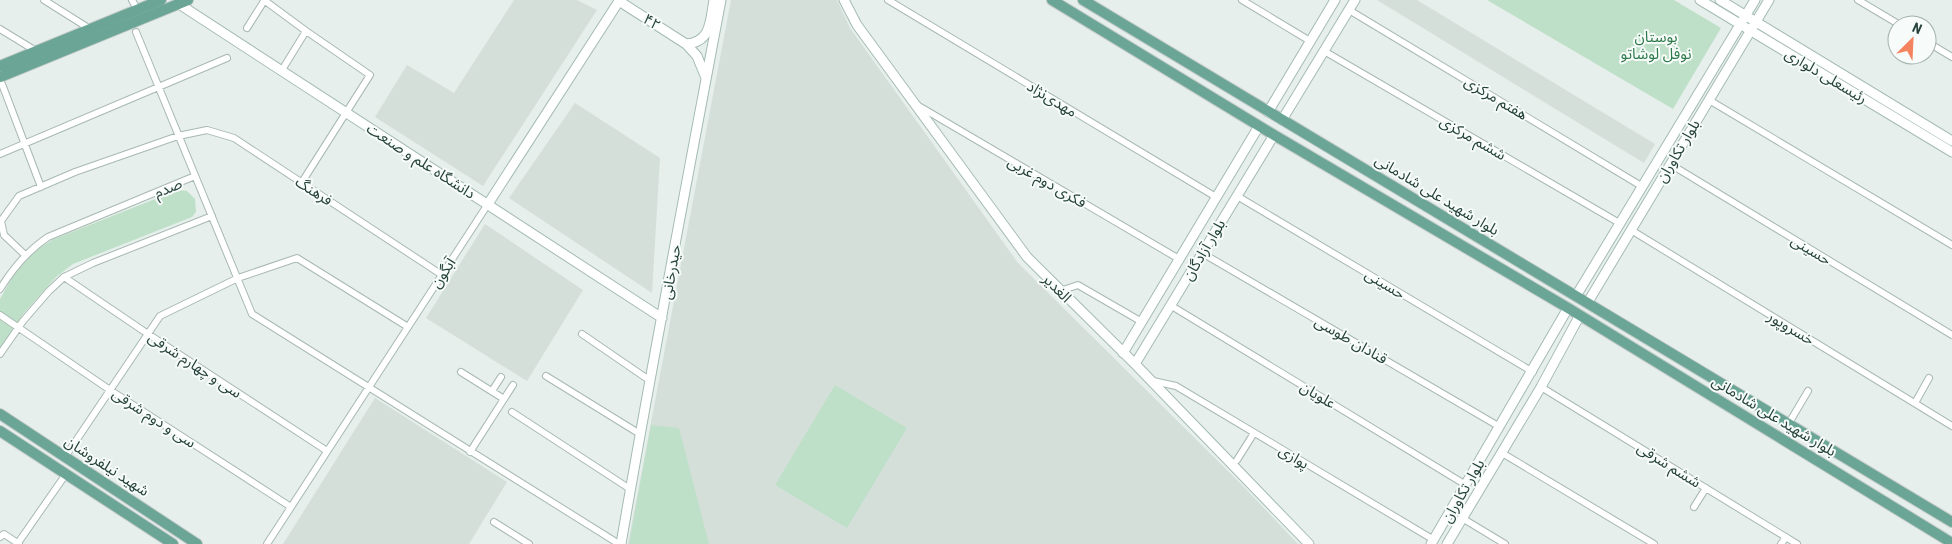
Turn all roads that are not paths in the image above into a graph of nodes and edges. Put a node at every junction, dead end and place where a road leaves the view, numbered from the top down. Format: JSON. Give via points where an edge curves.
{"nodes":[{"id":1,"x":44,"y":0,"type":"edge"},
{"id":2,"x":161,"y":0,"type":"edge"},
{"id":3,"x":264,"y":0,"type":"edge"},
{"id":4,"x":618,"y":0,"type":"edge"},
{"id":5,"x":714,"y":0,"type":"edge"},
{"id":6,"x":721,"y":0,"type":"edge"},
{"id":7,"x":844,"y":0,"type":"edge"},
{"id":8,"x":888,"y":0,"type":"edge"},
{"id":9,"x":1052,"y":0,"type":"edge"},
{"id":10,"x":1083,"y":0,"type":"edge"},
{"id":11,"x":1242,"y":0,"type":"edge"},
{"id":12,"x":1334,"y":0,"type":"edge"},
{"id":13,"x":1355,"y":0,"type":"edge"},
{"id":14,"x":1700,"y":0,"type":"edge"},
{"id":15,"x":1720,"y":0,"type":"edge"},
{"id":16,"x":1755,"y":0,"type":"edge"},
{"id":17,"x":1769,"y":0,"type":"edge"},
{"id":18,"x":1858,"y":0,"type":"edge"},
{"id":19,"x":184,"y":2,"type":"edge"},
{"id":20,"x":135,"y":5,"type":"edge"},
{"id":21,"x":1349,"y":10,"type":"junction"},
{"id":22,"x":1746,"y":15,"type":"junction"},
{"id":23,"x":1887,"y":17,"type":"edge"},
{"id":24,"x":1741,"y":24,"type":"junction"},
{"id":25,"x":1754,"y":26,"type":"junction"},
{"id":26,"x":248,"y":28,"type":"dead end"},
{"id":27,"x":0,"y":29,"type":"edge"},
{"id":28,"x":90,"y":29,"type":"junction"},
{"id":29,"x":306,"y":31,"type":"junction"},
{"id":30,"x":136,"y":32,"type":"dead end"},
{"id":31,"x":1310,"y":41,"type":"junction"},
{"id":32,"x":686,"y":44,"type":"junction"},
{"id":33,"x":1937,"y":48,"type":"edge"},
{"id":34,"x":36,"y":51,"type":"junction"},
{"id":35,"x":1324,"y":51,"type":"junction"},
{"id":36,"x":1952,"y":57,"type":"edge"},
{"id":37,"x":227,"y":58,"type":"dead end"},
{"id":38,"x":0,"y":66,"type":"edge"},
{"id":39,"x":282,"y":70,"type":"junction"},
{"id":40,"x":1,"y":80,"type":"edge"},
{"id":41,"x":706,"y":80,"type":"junction"},
{"id":42,"x":158,"y":87,"type":"junction"},
{"id":43,"x":1709,"y":100,"type":"junction"},
{"id":44,"x":914,"y":104,"type":"junction"},
{"id":45,"x":346,"y":112,"type":"junction"},
{"id":46,"x":1268,"y":112,"type":"junction"},
{"id":47,"x":1282,"y":120,"type":"junction"},
{"id":48,"x":1259,"y":126,"type":"junction"},
{"id":49,"x":1274,"y":135,"type":"junction"},
{"id":50,"x":178,"y":136,"type":"junction"},
{"id":51,"x":1952,"y":141,"type":"edge"},
{"id":52,"x":24,"y":142,"type":"junction"},
{"id":53,"x":1952,"y":152,"type":"edge"},
{"id":54,"x":0,"y":154,"type":"edge"},
{"id":55,"x":1670,"y":164,"type":"junction"},
{"id":56,"x":195,"y":176,"type":"junction"},
{"id":57,"x":302,"y":182,"type":"junction"},
{"id":58,"x":1643,"y":186,"type":"junction"},
{"id":59,"x":41,"y":187,"type":"junction"},
{"id":60,"x":499,"y":187,"type":"junction"},
{"id":61,"x":1237,"y":196,"type":"junction"},
{"id":62,"x":1216,"y":197,"type":"junction"},
{"id":63,"x":488,"y":204,"type":"junction"},
{"id":64,"x":504,"y":214,"type":"junction"},
{"id":65,"x":212,"y":216,"type":"junction"},
{"id":66,"x":1621,"y":224,"type":"junction"},
{"id":67,"x":1631,"y":230,"type":"junction"},
{"id":68,"x":1952,"y":245,"type":"edge"},
{"id":69,"x":1202,"y":253,"type":"junction"},
{"id":70,"x":25,"y":255,"type":"junction"},
{"id":71,"x":1179,"y":259,"type":"junction"},
{"id":72,"x":442,"y":275,"type":"junction"},
{"id":73,"x":64,"y":277,"type":"junction"},
{"id":74,"x":238,"y":278,"type":"junction"},
{"id":75,"x":0,"y":289,"type":"edge"},
{"id":76,"x":1060,"y":290,"type":"junction"},
{"id":77,"x":1576,"y":296,"type":"junction"},
{"id":78,"x":1588,"y":302,"type":"junction"},
{"id":79,"x":1170,"y":305,"type":"junction"},
{"id":80,"x":1568,"y":308,"type":"junction"},
{"id":81,"x":0,"y":315,"type":"edge"},
{"id":82,"x":1580,"y":315,"type":"junction"},
{"id":83,"x":662,"y":318,"type":"junction"},
{"id":84,"x":1142,"y":322,"type":"junction"},
{"id":85,"x":19,"y":327,"type":"junction"},
{"id":86,"x":408,"y":327,"type":"junction"},
{"id":87,"x":148,"y":334,"type":"junction"},
{"id":88,"x":582,"y":334,"type":"dead end"},
{"id":89,"x":1952,"y":334,"type":"edge"},
{"id":90,"x":1123,"y":353,"type":"junction"},
{"id":91,"x":0,"y":354,"type":"edge"},
{"id":92,"x":1134,"y":364,"type":"junction"},
{"id":93,"x":461,"y":372,"type":"dead end"},
{"id":94,"x":1533,"y":372,"type":"junction"},
{"id":95,"x":546,"y":376,"type":"dead end"},
{"id":96,"x":501,"y":377,"type":"dead end"},
{"id":97,"x":1929,"y":378,"type":"dead end"},
{"id":98,"x":649,"y":380,"type":"junction"},
{"id":99,"x":1151,"y":381,"type":"junction"},
{"id":100,"x":513,"y":385,"type":"dead end"},
{"id":101,"x":1541,"y":387,"type":"junction"},
{"id":102,"x":368,"y":388,"type":"junction"},
{"id":103,"x":110,"y":390,"type":"junction"},
{"id":104,"x":492,"y":391,"type":"junction"},
{"id":105,"x":1808,"y":391,"type":"dead end"},
{"id":106,"x":504,"y":398,"type":"junction"},
{"id":107,"x":1915,"y":403,"type":"junction"},
{"id":108,"x":512,"y":412,"type":"dead end"},
{"id":109,"x":0,"y":414,"type":"edge"},
{"id":110,"x":1789,"y":423,"type":"junction"},
{"id":111,"x":1952,"y":426,"type":"edge"},
{"id":112,"x":1500,"y":427,"type":"junction"},
{"id":113,"x":0,"y":431,"type":"edge"},
{"id":114,"x":1254,"y":433,"type":"junction"},
{"id":115,"x":640,"y":434,"type":"junction"},
{"id":116,"x":327,"y":451,"type":"junction"},
{"id":117,"x":470,"y":452,"type":"junction"},
{"id":118,"x":1502,"y":452,"type":"junction"},
{"id":119,"x":65,"y":457,"type":"junction"},
{"id":120,"x":1237,"y":460,"type":"dead end"},
{"id":121,"x":66,"y":474,"type":"junction"},
{"id":122,"x":1466,"y":485,"type":"junction"},
{"id":123,"x":1706,"y":488,"type":"junction"},
{"id":124,"x":630,"y":489,"type":"junction"},
{"id":125,"x":291,"y":507,"type":"junction"},
{"id":126,"x":1694,"y":507,"type":"dead end"},
{"id":127,"x":1462,"y":518,"type":"junction"},
{"id":128,"x":494,"y":522,"type":"dead end"},
{"id":129,"x":1952,"y":522,"type":"edge"},
{"id":130,"x":1,"y":534,"type":"edge"},
{"id":131,"x":1786,"y":537,"type":"junction"},
{"id":132,"x":1432,"y":542,"type":"edge"},
{"id":133,"x":170,"y":543,"type":"edge"},
{"id":134,"x":1952,"y":543,"type":"edge"},
{"id":135,"x":19,"y":544,"type":"edge"},
{"id":136,"x":197,"y":544,"type":"edge"},
{"id":137,"x":267,"y":544,"type":"edge"},
{"id":138,"x":529,"y":544,"type":"edge"},
{"id":139,"x":620,"y":544,"type":"edge"},
{"id":140,"x":1309,"y":544,"type":"edge"},
{"id":141,"x":1447,"y":544,"type":"edge"},
{"id":142,"x":1505,"y":544,"type":"edge"},
{"id":143,"x":1654,"y":544,"type":"edge"},
{"id":144,"x":1781,"y":544,"type":"edge"},
{"id":145,"x":1798,"y":544,"type":"edge"}],
"edges":[{"from":1,"to":28,"type":"street"},
{"from":2,"to":20,"type":"main road"},
{"from":3,"to":26,"type":"street"},
{"from":3,"to":29,"type":"street"},
{"from":4,"to":32,"type":"main road","name":"۴۲"},
{"from":4,"to":60,"type":"main road","name":"آبگون"},
{"from":5,"to":32,"type":"main road","via":[[705,36],[700,41]]},
{"from":6,"to":41,"type":"main road","name":"حیدرخانی"},
{"from":7,"to":44,"type":"main road","name":"الغدیر","via":[[857,25]]},
{"from":8,"to":62,"type":"street","name":"مهدی‌نژاد"},
{"from":9,"to":48,"type":"main road"},
{"from":10,"to":46,"type":"main road"},
{"from":11,"to":31,"type":"street"},
{"from":12,"to":31,"type":"main road"},
{"from":13,"to":21,"type":"main road"},
{"from":14,"to":24,"type":"main road","name":"رئیسعلی دلواری"},
{"from":15,"to":22,"type":"main road","name":"رئیسعلی دلواری"},
{"from":16,"to":22,"type":"main road","name":"بلوار تکاوران"},
{"from":17,"to":25,"type":"main road","name":"بلوار تکاوران"},
{"from":18,"to":23,"type":"street"},
{"from":19,"to":39,"type":"main road","name":"دانشگاه علم و صنعت"},
{"from":19,"to":40,"type":"main road"},
{"from":20,"to":28,"type":"main road"},
{"from":21,"to":35,"type":"main road"},
{"from":21,"to":58,"type":"street","name":"هفتم مرکزی"},
{"from":22,"to":24,"type":"main road","name":"بلوار تکاوران"},
{"from":22,"to":25,"type":"main road","name":"رئیسعلی دلواری"},
{"from":24,"to":25,"type":"main road","name":"رئیسعلی دلواری"},
{"from":24,"to":58,"type":"main road","name":"بلوار تکاوران"},
{"from":25,"to":43,"type":"main road","name":"بلوار تکاوران"},
{"from":25,"to":51,"type":"main road","name":"رئیسعلی دلواری"},
{"from":25,"to":53,"type":"main road","name":"رئیسعلی دلواری"},
{"from":27,"to":34,"type":"street"},
{"from":28,"to":34,"type":"main road"},
{"from":29,"to":39,"type":"street"},
{"from":29,"to":45,"type":"street","via":[[370,75]]},
{"from":30,"to":42,"type":"street"},
{"from":31,"to":46,"type":"main road"},
{"from":32,"to":41,"type":"main road","via":[[697,56]]},
{"from":33,"to":36,"type":"street"},
{"from":34,"to":38,"type":"main road"},
{"from":35,"to":47,"type":"main road"},
{"from":35,"to":66,"type":"street","name":"ششم مرکزی"},
{"from":37,"to":42,"type":"street"},
{"from":39,"to":45,"type":"main road","name":"دانشگاه علم و صنعت"},
{"from":40,"to":52,"type":"street"},
{"from":41,"to":83,"type":"main road","name":"حیدرخانی"},
{"from":42,"to":50,"type":"street"},
{"from":42,"to":52,"type":"street"},
{"from":43,"to":55,"type":"main road","name":"بلوار تکاوران"},
{"from":43,"to":68,"type":"street"},
{"from":44,"to":71,"type":"street","name":"فکری دوم غربی"},
{"from":44,"to":76,"type":"main road","name":"الغدیر","via":[[1027,258]]},
{"from":45,"to":57,"type":"street"},
{"from":45,"to":63,"type":"main road","name":"دانشگاه علم و صنعت"},
{"from":46,"to":47,"type":"main road","name":"بلوار شهید علی شادمانی"},
{"from":46,"to":48,"type":"main road"},
{"from":47,"to":49,"type":"main road"},
{"from":47,"to":77,"type":"main road","name":"بلوار شهید علی شادمانی"},
{"from":48,"to":49,"type":"main road","name":"بلوار شهید علی شادمانی"},
{"from":48,"to":62,"type":"main road","name":"بلوار آزادگان"},
{"from":49,"to":61,"type":"main road","name":"بلوار آزادگان"},
{"from":49,"to":80,"type":"main road","name":"بلوار شهید علی شادمانی"},
{"from":50,"to":56,"type":"street"},
{"from":50,"to":57,"type":"street","name":"فرهنگ","via":[[207,130],[234,138]]},
{"from":50,"to":59,"type":"street","name":"فرهنگ"},
{"from":52,"to":54,"type":"street"},
{"from":52,"to":59,"type":"street"},
{"from":55,"to":67,"type":"main road","name":"بلوار تکاوران"},
{"from":55,"to":89,"type":"street","name":"حسینی"},
{"from":56,"to":65,"type":"street","name":"صدم"},
{"from":56,"to":70,"type":"street","name":"صدم","via":[[48,237]]},
{"from":57,"to":72,"type":"street","name":"فرهنگ"},
{"from":58,"to":66,"type":"main road","name":"بلوار تکاوران"},
{"from":59,"to":70,"type":"street","name":"فرهنگ","via":[[19,196],[1,221],[4,235]]},
{"from":60,"to":63,"type":"main road","name":"آبگون"},
{"from":60,"to":64,"type":"main road","via":[[497,199]]},
{"from":61,"to":69,"type":"main road","name":"بلوار آزادگان"},
{"from":61,"to":94,"type":"street","name":"حسینی"},
{"from":62,"to":71,"type":"main road","name":"بلوار آزادگان"},
{"from":63,"to":64,"type":"main road","name":"دانشگاه علم و صنعت"},
{"from":63,"to":72,"type":"street","name":"آبگون"},
{"from":64,"to":83,"type":"main road","name":"دانشگاه علم و صنعت"},
{"from":65,"to":73,"type":"street","via":[[93,262]]},
{"from":65,"to":74,"type":"street","name":"صدم"},
{"from":66,"to":77,"type":"main road","name":"بلوار تکاوران"},
{"from":67,"to":78,"type":"main road","name":"بلوار تکاوران"},
{"from":67,"to":107,"type":"street","name":"خسروپور"},
{"from":69,"to":79,"type":"main road","name":"بلوار آزادگان"},
{"from":69,"to":112,"type":"street","name":"قنادان طوسی"},
{"from":70,"to":75,"type":"street","name":"صدم"},
{"from":71,"to":84,"type":"main road","name":"بلوار آزادگان"},
{"from":72,"to":86,"type":"street","name":"آبگون"},
{"from":73,"to":85,"type":"street"},
{"from":73,"to":87,"type":"street","name":"سی و چهارم شرقی"},
{"from":74,"to":86,"type":"street","via":[[297,258]]},
{"from":74,"to":87,"type":"street","via":[[160,316]]},
{"from":74,"to":102,"type":"street","name":"صدم","via":[[252,314]]},
{"from":76,"to":84,"type":"street","via":[[1078,285]]},
{"from":76,"to":90,"type":"main road","name":"الغدیر"},
{"from":77,"to":78,"type":"main road","name":"بلوار شهید علی شادمانی"},
{"from":77,"to":80,"type":"main road"},
{"from":78,"to":82,"type":"main road"},
{"from":78,"to":110,"type":"main road","name":"بلوار شهید علی شادمانی"},
{"from":79,"to":92,"type":"main road","name":"بلوار آزادگان"},
{"from":79,"to":122,"type":"street","name":"علویان"},
{"from":80,"to":82,"type":"main road","name":"بلوار شهید علی شادمانی"},
{"from":80,"to":94,"type":"main road","name":"بلوار تکاوران"},
{"from":81,"to":85,"type":"street"},
{"from":82,"to":101,"type":"main road","name":"بلوار تکاوران"},
{"from":82,"to":134,"type":"main road","name":"بلوار شهید علی شادمانی"},
{"from":83,"to":98,"type":"main road","name":"حیدرخانی"},
{"from":84,"to":90,"type":"main road","name":"بلوار آزادگان"},
{"from":85,"to":91,"type":"street"},
{"from":85,"to":103,"type":"street","name":"سی و دوم شرقی"},
{"from":86,"to":102,"type":"street","name":"آبگون"},
{"from":87,"to":103,"type":"street"},
{"from":87,"to":116,"type":"street","name":"سی و چهارم شرقی"},
{"from":88,"to":98,"type":"street"},
{"from":90,"to":92,"type":"main road","name":"الغدیر"},
{"from":92,"to":99,"type":"main road","name":"الغدیر"},
{"from":93,"to":104,"type":"street"},
{"from":94,"to":112,"type":"main road","name":"بلوار تکاوران"},
{"from":95,"to":115,"type":"street"},
{"from":96,"to":104,"type":"street"},
{"from":97,"to":107,"type":"street"},
{"from":98,"to":115,"type":"main road","name":"حیدرخانی"},
{"from":99,"to":114,"type":"street","name":"پوازی","via":[[1176,386]]},
{"from":99,"to":140,"type":"main road","name":"الغدیر"},
{"from":100,"to":106,"type":"street"},
{"from":101,"to":118,"type":"main road","name":"بلوار تکاوران"},
{"from":101,"to":123,"type":"street","name":"ششم شرقی"},
{"from":102,"to":116,"type":"street","name":"آبگون"},
{"from":102,"to":117,"type":"street","name":"صدم"},
{"from":103,"to":119,"type":"street"},
{"from":103,"to":125,"type":"street","name":"سی و دوم شرقی"},
{"from":104,"to":106,"type":"street"},
{"from":105,"to":110,"type":"street"},
{"from":106,"to":117,"type":"street"},
{"from":107,"to":111,"type":"street","name":"خسروپور"},
{"from":108,"to":124,"type":"street"},
{"from":109,"to":119,"type":"main road","name":"شهید نیلفروشان"},
{"from":110,"to":129,"type":"main road","name":"بلوار شهید علی شادمانی"},
{"from":112,"to":122,"type":"main road","name":"بلوار تکاوران"},
{"from":113,"to":121,"type":"main road","name":"شهید نیلفروشان"},
{"from":114,"to":120,"type":"street"},
{"from":114,"to":132,"type":"street","name":"پوازی"},
{"from":115,"to":124,"type":"main road","name":"حیدرخانی"},
{"from":116,"to":125,"type":"street","name":"آبگون"},
{"from":117,"to":139,"type":"street","name":"صدم"},
{"from":118,"to":127,"type":"main road","name":"بلوار تکاوران"},
{"from":118,"to":143,"type":"street"},
{"from":119,"to":136,"type":"main road","name":"شهید نیلفروشان"},
{"from":121,"to":133,"type":"main road","name":"شهید نیلفروشان"},
{"from":121,"to":135,"type":"street"},
{"from":122,"to":132,"type":"main road","name":"بلوار تکاوران"},
{"from":123,"to":126,"type":"street"},
{"from":123,"to":131,"type":"street","name":"ششم شرقی"},
{"from":124,"to":139,"type":"main road","name":"حیدرخانی"},
{"from":125,"to":137,"type":"street","name":"آبگون"},
{"from":127,"to":141,"type":"main road","name":"بلوار تکاوران"},
{"from":127,"to":142,"type":"street"},
{"from":128,"to":138,"type":"street"},
{"from":130,"to":135,"type":"street"},
{"from":131,"to":144,"type":"street"},
{"from":131,"to":145,"type":"street","name":"ششم شرقی"}]}
